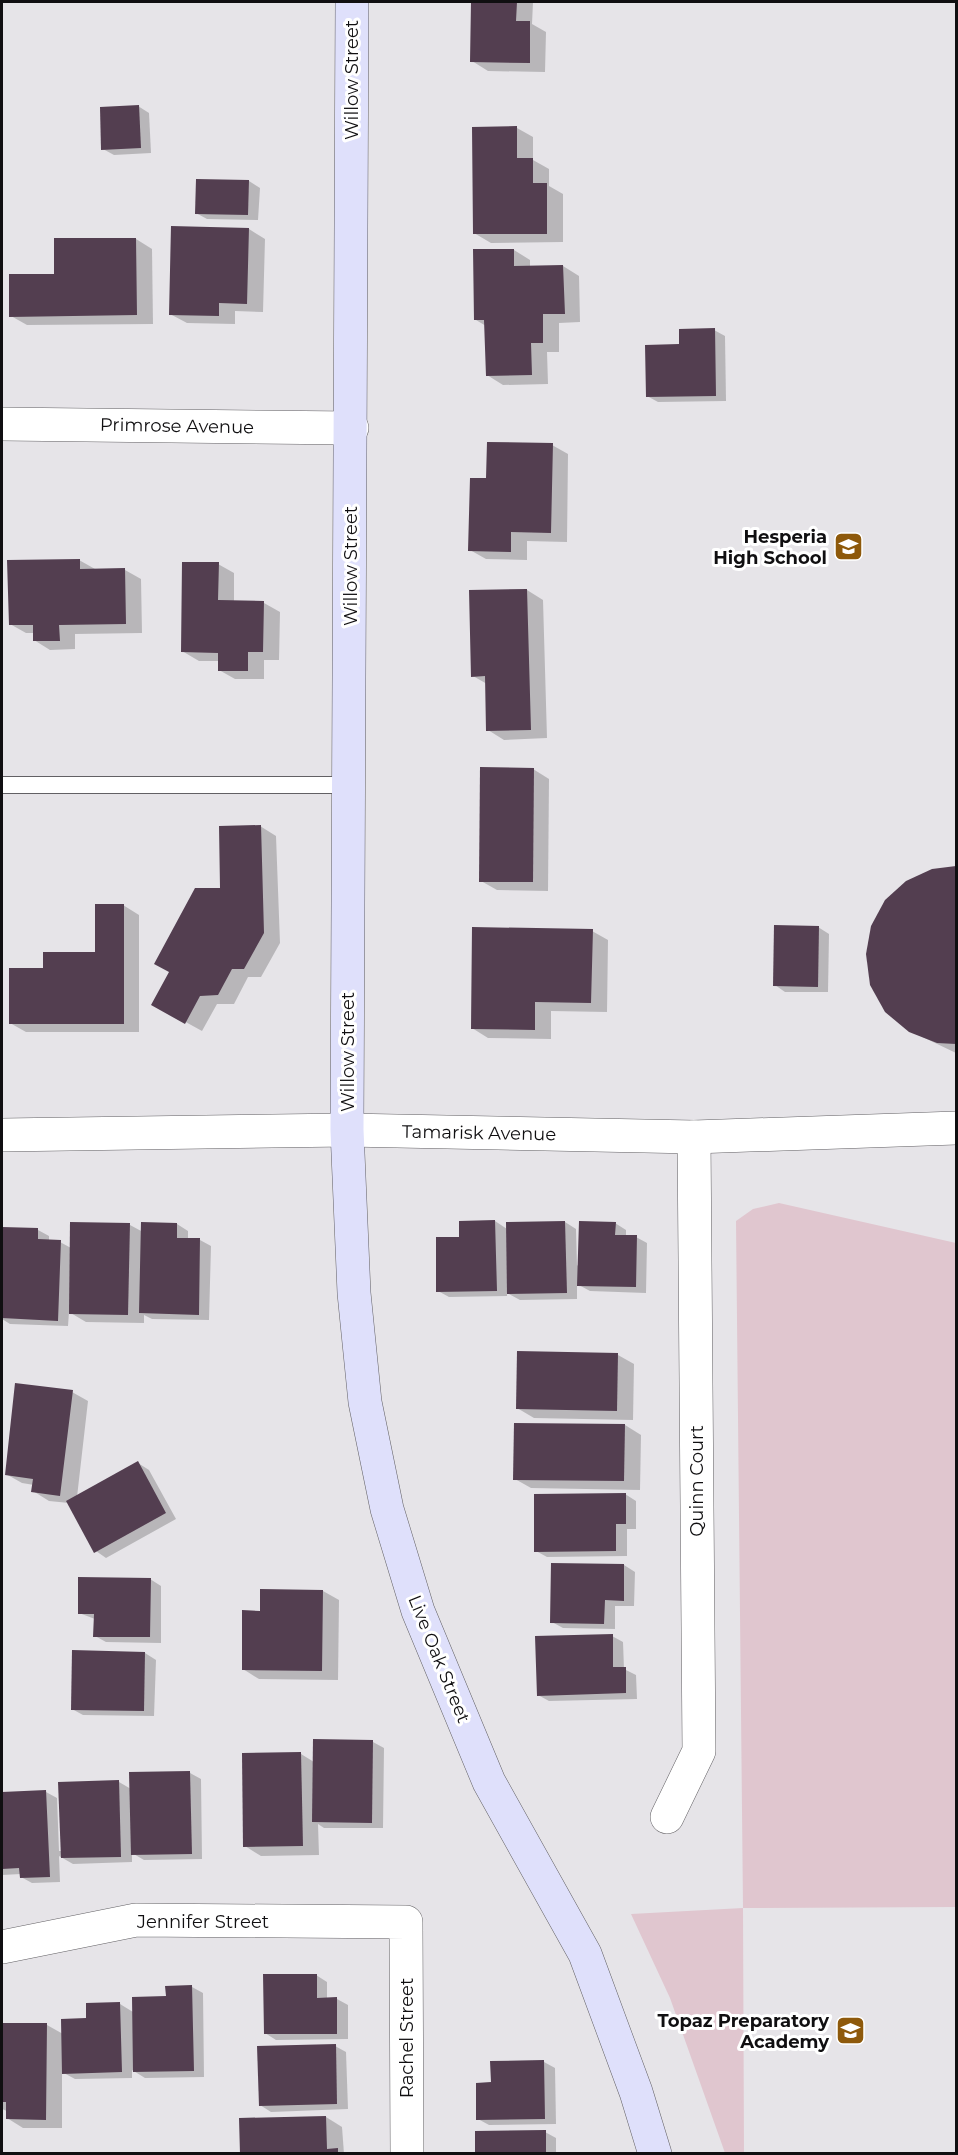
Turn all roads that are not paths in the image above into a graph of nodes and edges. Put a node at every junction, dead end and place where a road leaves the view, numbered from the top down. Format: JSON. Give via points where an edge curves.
{"nodes":[{"id":1,"x":352,"y":2,"type":"edge"},
{"id":2,"x":2,"y":424,"type":"edge"},
{"id":3,"x":352,"y":428,"type":"junction"},
{"id":4,"x":2,"y":785,"type":"edge"},
{"id":5,"x":350,"y":785,"type":"junction"},
{"id":6,"x":347,"y":1130,"type":"junction"},
{"id":7,"x":951,"y":1131,"type":"edge"},
{"id":8,"x":2,"y":1135,"type":"edge"},
{"id":9,"x":694,"y":1137,"type":"junction"},
{"id":10,"x":666,"y":1817,"type":"dead end"},
{"id":11,"x":406,"y":1922,"type":"joint"},
{"id":12,"x":2,"y":1947,"type":"edge"},
{"id":13,"x":407,"y":2154,"type":"edge"},
{"id":14,"x":655,"y":2154,"type":"edge"}],
"edges":[{"from":1,"to":3,"type":"street","name":"Willow Street"},
{"from":2,"to":3,"type":"street","name":"Primrose Avenue"},
{"from":3,"to":5,"type":"street","name":"Willow Street"},
{"from":4,"to":5,"type":"lane"},
{"from":5,"to":6,"type":"street","name":"Willow Street"},
{"from":6,"to":8,"type":"street","name":"Tamarisk Avenue"},
{"from":6,"to":9,"type":"street","name":"Tamarisk Avenue"},
{"from":6,"to":14,"type":"street","name":"Live Oak Street","via":[[354,1293],[365,1402],[387,1509],[418,1611],[489,1782],[585,1954]]},
{"from":7,"to":9,"type":"street","name":"Tamarisk Avenue"},
{"from":9,"to":10,"type":"street","name":"Quinn Court","via":[[699,1751]]},
{"from":11,"to":12,"type":"street","name":"Jennifer Street","via":[[136,1920]]},
{"from":11,"to":13,"type":"street","name":"Rachel Street"}]}
